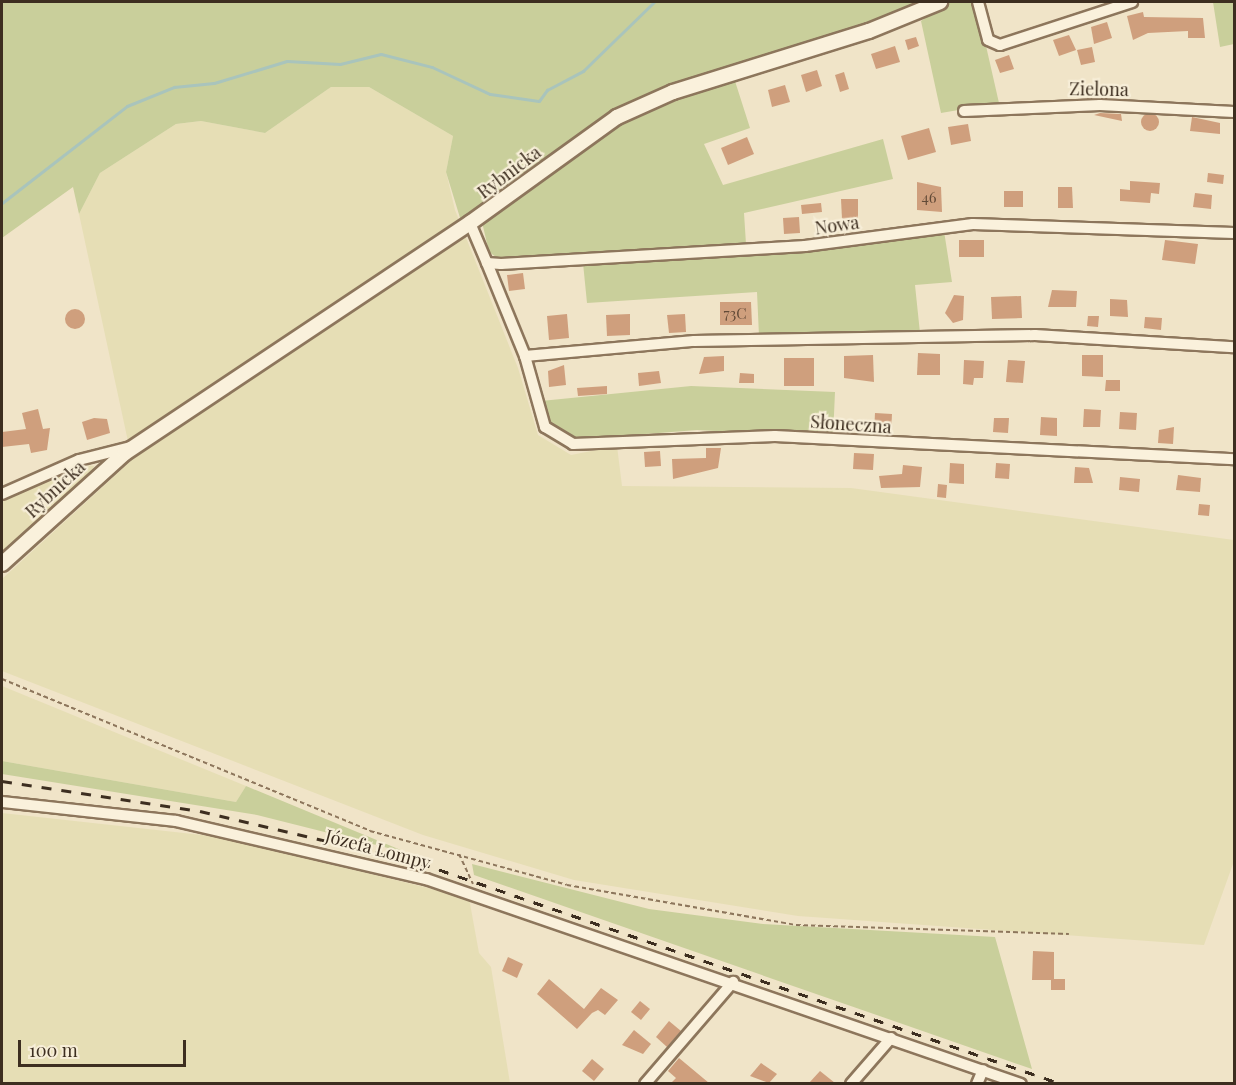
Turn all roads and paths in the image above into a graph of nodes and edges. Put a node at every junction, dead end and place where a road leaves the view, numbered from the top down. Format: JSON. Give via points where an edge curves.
{"nodes":[{"id":1,"x":940,"y":2,"type":"edge"},
{"id":2,"x":978,"y":2,"type":"edge"},
{"id":3,"x":1132,"y":2,"type":"edge"},
{"id":4,"x":964,"y":111,"type":"dead end"},
{"id":5,"x":1234,"y":111,"type":"edge"},
{"id":6,"x":470,"y":223,"type":"junction"},
{"id":7,"x":1234,"y":232,"type":"edge"},
{"id":8,"x":487,"y":263,"type":"junction"},
{"id":9,"x":1234,"y":347,"type":"edge"},
{"id":10,"x":525,"y":356,"type":"junction"},
{"id":11,"x":137,"y":446,"type":"junction"},
{"id":12,"x":1234,"y":459,"type":"edge"},
{"id":13,"x":2,"y":494,"type":"edge"},
{"id":14,"x":2,"y":564,"type":"edge"},
{"id":15,"x":2,"y":679,"type":"edge"},
{"id":16,"x":2,"y":802,"type":"edge"},
{"id":17,"x":459,"y":854,"type":"junction"},
{"id":18,"x":473,"y":893,"type":"junction"},
{"id":19,"x":1069,"y":934,"type":"dead end"},
{"id":20,"x":733,"y":982,"type":"junction"},
{"id":21,"x":891,"y":1038,"type":"junction"},
{"id":22,"x":983,"y":1070,"type":"junction"},
{"id":23,"x":645,"y":1083,"type":"edge"},
{"id":24,"x":851,"y":1083,"type":"edge"},
{"id":25,"x":977,"y":1083,"type":"edge"},
{"id":26,"x":1021,"y":1083,"type":"edge"}],
"edges":[{"from":1,"to":6,"type":"street","name":"Rybnicka","via":[[886,25],[633,109]]},
{"from":2,"to":3,"type":"street","via":[[988,40],[1000,45]]},
{"from":4,"to":5,"type":"street","name":"Zielona","via":[[1100,105]]},
{"from":6,"to":8,"type":"street"},
{"from":6,"to":11,"type":"street","name":"Rybnicka"},
{"from":7,"to":8,"type":"street","name":"Nowa","via":[[973,224],[806,246]]},
{"from":8,"to":10,"type":"street","name":"Słoneczna"},
{"from":9,"to":10,"type":"street","via":[[1035,335],[694,341]]},
{"from":10,"to":12,"type":"street","name":"Słoneczna","via":[[545,427],[573,444],[775,436]]},
{"from":11,"to":13,"type":"street","name":"Rybnicka","via":[[79,460]]},
{"from":11,"to":14,"type":"street","name":"Rybnicka","via":[[96,475]]},
{"from":15,"to":17,"type":"path","via":[[370,831]]},
{"from":16,"to":18,"type":"street","name":"Józefa Lompy","via":[[67,806],[260,837]]},
{"from":17,"to":18,"type":"path"},
{"from":17,"to":19,"type":"path","via":[[567,885],[796,925]]},
{"from":18,"to":20,"type":"street","name":"Józefa Lompy"},
{"from":20,"to":21,"type":"street","name":"Józefa Lompy"},
{"from":20,"to":23,"type":"street"},
{"from":21,"to":22,"type":"street","name":"Józefa Lompy"},
{"from":21,"to":24,"type":"street"},
{"from":22,"to":25,"type":"street"},
{"from":22,"to":26,"type":"street","name":"Józefa Lompy"}]}
